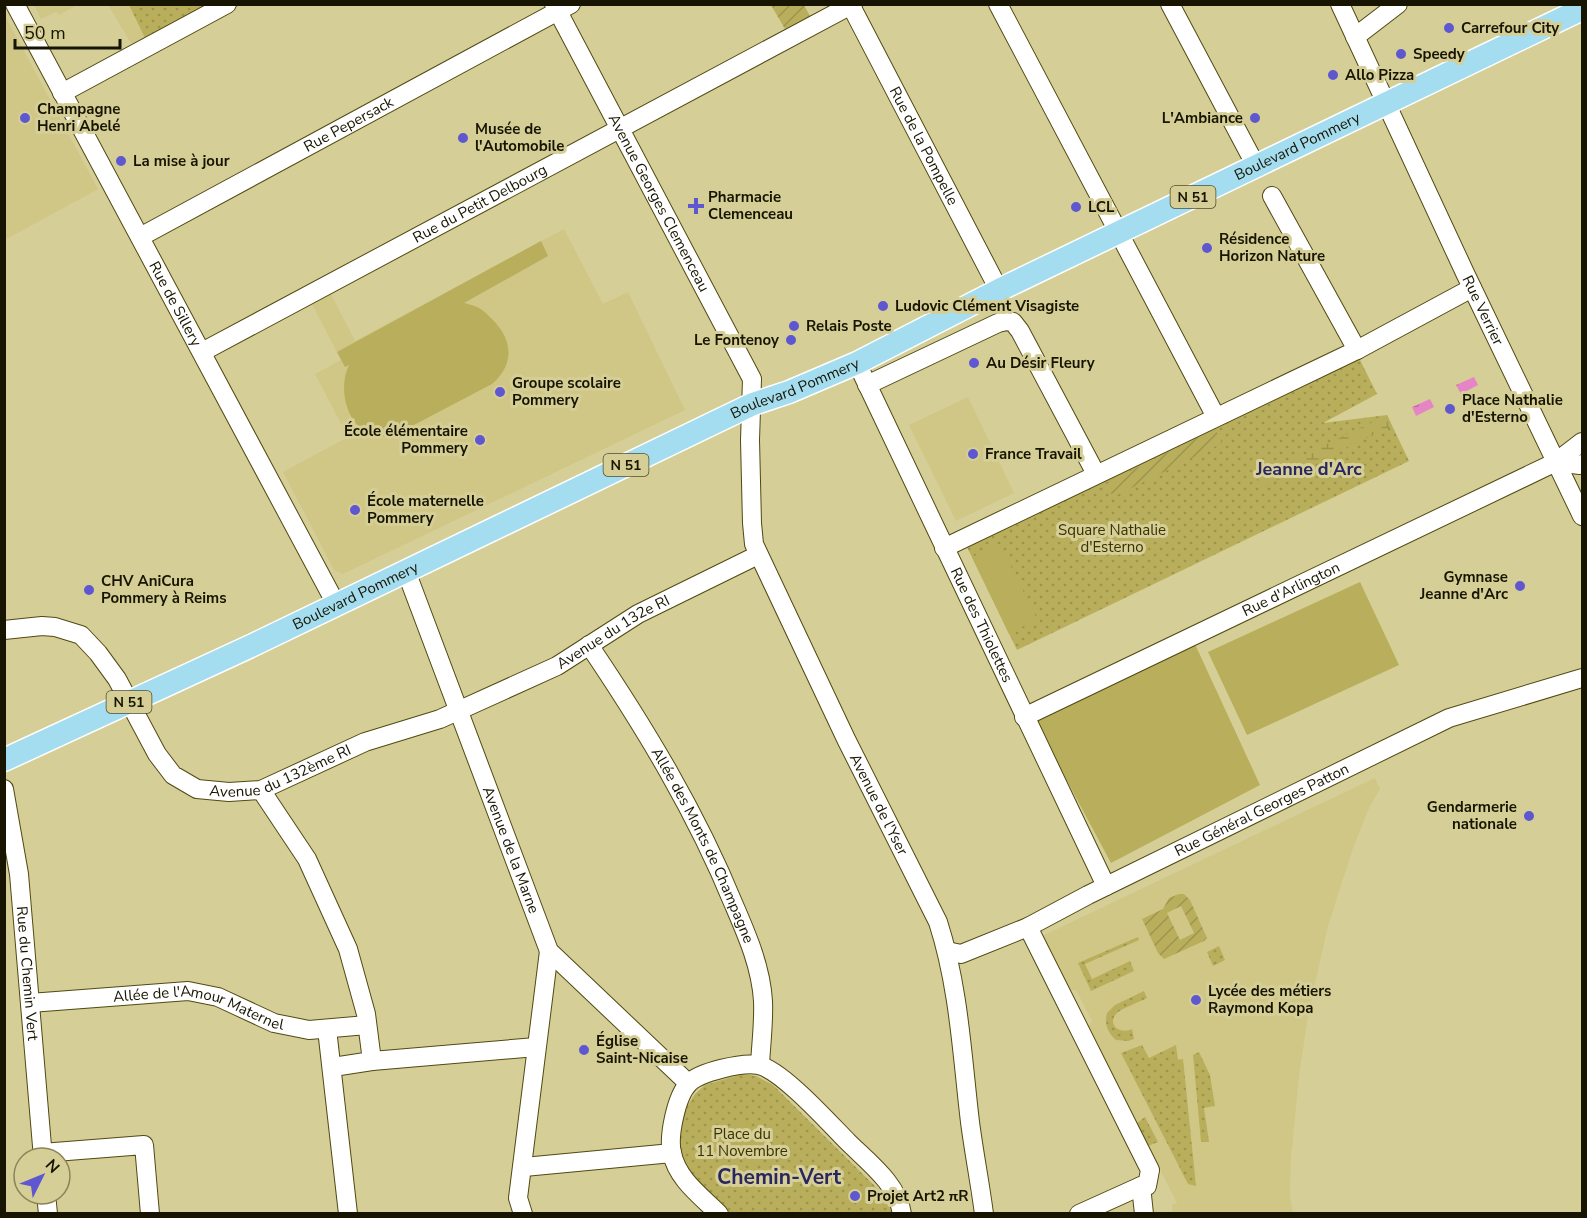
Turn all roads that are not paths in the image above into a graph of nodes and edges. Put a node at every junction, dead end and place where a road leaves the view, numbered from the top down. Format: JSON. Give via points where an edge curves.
{"nodes":[{"id":1,"x":15,"y":4,"type":"edge"},
{"id":2,"x":227,"y":4,"type":"edge"},
{"id":3,"x":998,"y":4,"type":"edge"},
{"id":4,"x":1170,"y":4,"type":"edge"},
{"id":5,"x":1340,"y":4,"type":"edge"},
{"id":6,"x":1398,"y":4,"type":"edge"},
{"id":7,"x":851,"y":5,"type":"edge"},
{"id":8,"x":561,"y":7,"type":"edge"},
{"id":9,"x":1582,"y":9,"type":"edge"},
{"id":10,"x":1354,"y":37,"type":"junction"},
{"id":11,"x":62,"y":93,"type":"junction"},
{"id":12,"x":1385,"y":103,"type":"junction"},
{"id":13,"x":620,"y":129,"type":"junction"},
{"id":14,"x":1256,"y":166,"type":"junction"},
{"id":15,"x":1272,"y":196,"type":"dead end"},
{"id":16,"x":1118,"y":232,"type":"junction"},
{"id":17,"x":140,"y":237,"type":"junction"},
{"id":18,"x":1472,"y":288,"type":"junction"},
{"id":19,"x":999,"y":290,"type":"junction"},
{"id":20,"x":1357,"y":350,"type":"junction"},
{"id":21,"x":202,"y":352,"type":"junction"},
{"id":22,"x":857,"y":363,"type":"junction"},
{"id":23,"x":867,"y":385,"type":"junction"},
{"id":24,"x":753,"y":404,"type":"junction"},
{"id":25,"x":1216,"y":417,"type":"junction"},
{"id":26,"x":1582,"y":442,"type":"edge"},
{"id":27,"x":1556,"y":462,"type":"junction"},
{"id":28,"x":1582,"y":464,"type":"edge"},
{"id":29,"x":1096,"y":474,"type":"junction"},
{"id":30,"x":1582,"y":516,"type":"edge"},
{"id":31,"x":944,"y":548,"type":"junction"},
{"id":32,"x":758,"y":555,"type":"junction"},
{"id":33,"x":406,"y":571,"type":"junction"},
{"id":34,"x":336,"y":604,"type":"junction"},
{"id":35,"x":4,"y":630,"type":"edge"},
{"id":36,"x":589,"y":645,"type":"junction"},
{"id":37,"x":1582,"y":678,"type":"edge"},
{"id":38,"x":128,"y":702,"type":"junction"},
{"id":39,"x":463,"y":708,"type":"junction"},
{"id":40,"x":1024,"y":717,"type":"junction"},
{"id":41,"x":4,"y":760,"type":"edge"},
{"id":42,"x":4,"y":789,"type":"edge"},
{"id":43,"x":261,"y":790,"type":"junction"},
{"id":44,"x":1106,"y":886,"type":"junction"},
{"id":45,"x":1028,"y":927,"type":"junction"},
{"id":46,"x":549,"y":951,"type":"junction"},
{"id":47,"x":947,"y":951,"type":"junction"},
{"id":48,"x":30,"y":1003,"type":"junction"},
{"id":49,"x":367,"y":1025,"type":"junction"},
{"id":50,"x":327,"y":1029,"type":"junction"},
{"id":51,"x":536,"y":1047,"type":"junction"},
{"id":52,"x":372,"y":1061,"type":"junction"},
{"id":53,"x":760,"y":1065,"type":"junction"},
{"id":54,"x":333,"y":1067,"type":"junction"},
{"id":55,"x":688,"y":1083,"type":"junction"},
{"id":56,"x":41,"y":1146,"type":"edge"},
{"id":57,"x":72,"y":1153,"type":"edge"},
{"id":58,"x":672,"y":1153,"type":"junction"},
{"id":59,"x":524,"y":1167,"type":"junction"},
{"id":60,"x":1141,"y":1186,"type":"junction"},
{"id":61,"x":150,"y":1214,"type":"edge"},
{"id":62,"x":348,"y":1214,"type":"edge"},
{"id":63,"x":523,"y":1214,"type":"edge"},
{"id":64,"x":719,"y":1214,"type":"edge"},
{"id":65,"x":902,"y":1214,"type":"edge"},
{"id":66,"x":984,"y":1214,"type":"edge"},
{"id":67,"x":1079,"y":1214,"type":"edge"},
{"id":68,"x":1144,"y":1214,"type":"edge"}],
"edges":[{"from":1,"to":11,"type":"street","name":"Rue de Sillery"},
{"from":2,"to":11,"type":"street"},
{"from":3,"to":16,"type":"street"},
{"from":4,"to":14,"type":"street"},
{"from":5,"to":10,"type":"street","name":"Rue Verrier"},
{"from":6,"to":10,"type":"street"},
{"from":7,"to":13,"type":"street","name":"Rue du Petit Delbourg"},
{"from":7,"to":19,"type":"street","name":"Rue de la Pompelle"},
{"from":8,"to":13,"type":"street","name":"Avenue Georges Clemenceau"},
{"from":8,"to":17,"type":"street","name":"Rue Pepersack"},
{"from":9,"to":12,"type":"main road","name":"Boulevard Pommery","number":"N 51"},
{"from":10,"to":12,"type":"street","name":"Rue Verrier"},
{"from":11,"to":17,"type":"street","name":"Rue de Sillery"},
{"from":12,"to":14,"type":"main road","name":"Boulevard Pommery","number":"N 51"},
{"from":12,"to":18,"type":"street","name":"Rue Verrier"},
{"from":13,"to":21,"type":"street","name":"Rue du Petit Delbourg"},
{"from":13,"to":24,"type":"street","name":"Avenue Georges Clemenceau","via":[[748,370]]},
{"from":14,"to":16,"type":"main road","name":"Boulevard Pommery","number":"N 51"},
{"from":15,"to":20,"type":"street"},
{"from":16,"to":19,"type":"main road","name":"Boulevard Pommery","number":"N 51"},
{"from":16,"to":25,"type":"street"},
{"from":17,"to":21,"type":"street","name":"Rue de Sillery"},
{"from":18,"to":20,"type":"street"},
{"from":18,"to":27,"type":"street","name":"Rue Verrier"},
{"from":19,"to":22,"type":"main road","name":"Boulevard Pommery","number":"N 51"},
{"from":20,"to":25,"type":"street"},
{"from":21,"to":34,"type":"street","name":"Rue de Sillery"},
{"from":22,"to":23,"type":"street","name":"Rue des Thiolettes"},
{"from":22,"to":24,"type":"main road","name":"Boulevard Pommery","number":"N 51"},
{"from":23,"to":29,"type":"street","via":[[998,323],[1013,322]]},
{"from":23,"to":31,"type":"street","name":"Rue des Thiolettes"},
{"from":24,"to":32,"type":"street","name":"Avenue de l'Yser","via":[[752,523]]},
{"from":24,"to":33,"type":"main road","name":"Boulevard Pommery","number":"N 51"},
{"from":25,"to":29,"type":"street"},
{"from":26,"to":27,"type":"street","name":"Rue d'Arlington"},
{"from":27,"to":28,"type":"street"},
{"from":27,"to":30,"type":"street","name":"Rue Verrier"},
{"from":27,"to":40,"type":"street","name":"Rue d'Arlington"},
{"from":29,"to":31,"type":"street"},
{"from":31,"to":40,"type":"street","name":"Rue des Thiolettes"},
{"from":32,"to":36,"type":"street","name":"Avenue du 132e RI","via":[[638,614]]},
{"from":32,"to":47,"type":"street","name":"Avenue de l'Yser","via":[[935,915]]},
{"from":33,"to":34,"type":"main road","name":"Boulevard Pommery","number":"N 51"},
{"from":33,"to":39,"type":"street","name":"Avenue de la Marne"},
{"from":34,"to":38,"type":"main road","name":"Boulevard Pommery","number":"N 51"},
{"from":35,"to":38,"type":"street","name":"Avenue du 132ème RI","via":[[42,626],[81,635],[117,679]]},
{"from":36,"to":39,"type":"street","name":"Avenue du 132e RI","via":[[556,666]]},
{"from":36,"to":53,"type":"street","name":"Allée des Monts de Champagne","via":[[634,711],[717,862],[754,953],[763,1000]]},
{"from":37,"to":44,"type":"street","name":"Rue Général Georges Patton","via":[[1449,718]]},
{"from":38,"to":41,"type":"main road","name":"Boulevard Pommery","number":"N 51"},
{"from":38,"to":43,"type":"street","name":"Avenue du 132ème RI","via":[[173,775],[197,789]]},
{"from":39,"to":43,"type":"street","name":"Avenue du 132ème RI","via":[[365,742]]},
{"from":39,"to":46,"type":"street","name":"Avenue de la Marne"},
{"from":40,"to":44,"type":"street","name":"Rue des Thiolettes"},
{"from":42,"to":48,"type":"street","name":"Rue du Chemin Vert","via":[[19,874]]},
{"from":43,"to":49,"type":"street","via":[[307,859],[328,903],[348,949]]},
{"from":44,"to":45,"type":"street","name":"Rue Général Georges Patton"},
{"from":45,"to":47,"type":"street","name":"Rue Général Georges Patton","via":[[961,954]]},
{"from":45,"to":60,"type":"street","via":[[1150,1170],[1147,1186]]},
{"from":46,"to":51,"type":"street"},
{"from":46,"to":55,"type":"street","name":"Avenue de la Marne"},
{"from":47,"to":66,"type":"street","name":"Avenue de l'Yser","via":[[962,1034],[970,1125]]},
{"from":48,"to":50,"type":"street","name":"Allée de l'Amour Maternel","via":[[188,991],[218,997],[274,1023],[309,1030]]},
{"from":48,"to":56,"type":"street","name":"Rue du Chemin Vert"},
{"from":49,"to":50,"type":"street","name":"Allée de l'Amour Maternel"},
{"from":49,"to":52,"type":"street"},
{"from":50,"to":54,"type":"street"},
{"from":51,"to":52,"type":"street"},
{"from":51,"to":59,"type":"street"},
{"from":52,"to":54,"type":"street"},
{"from":53,"to":55,"type":"street","via":[[737,1064]]},
{"from":53,"to":65,"type":"street","via":[[786,1081],[888,1181]]},
{"from":54,"to":62,"type":"street"},
{"from":55,"to":58,"type":"street","via":[[671,1125]]},
{"from":57,"to":61,"type":"street","via":[[144,1145]]},
{"from":58,"to":59,"type":"street"},
{"from":58,"to":64,"type":"street","via":[[685,1181]]},
{"from":59,"to":63,"type":"street","via":[[518,1198]]},
{"from":60,"to":67,"type":"street"},
{"from":60,"to":68,"type":"street"}]}
